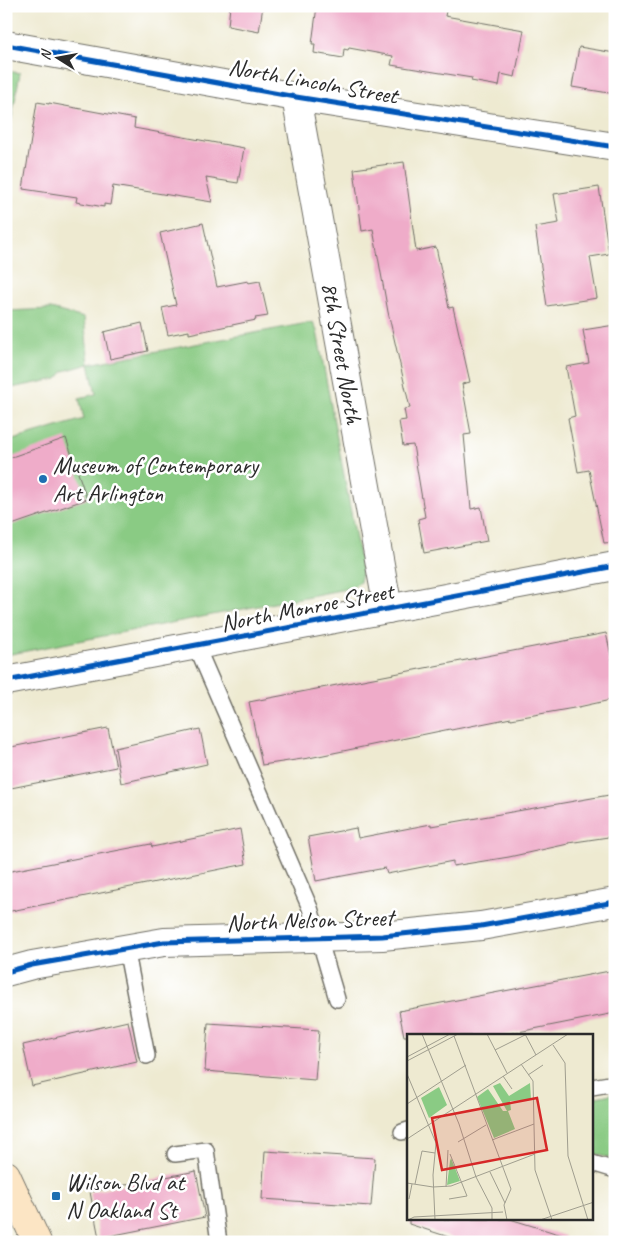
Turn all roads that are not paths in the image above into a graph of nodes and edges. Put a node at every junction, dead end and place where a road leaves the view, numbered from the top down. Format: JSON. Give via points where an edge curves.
{"nodes":[{"id":1,"x":6,"y":45,"type":"edge"},
{"id":2,"x":296,"y":97,"type":"junction"},
{"id":3,"x":615,"y":147,"type":"edge"},
{"id":4,"x":615,"y":566,"type":"edge"},
{"id":5,"x":388,"y":610,"type":"junction"},
{"id":6,"x":196,"y":645,"type":"junction"},
{"id":7,"x":6,"y":681,"type":"edge"},
{"id":8,"x":615,"y":902,"type":"edge"},
{"id":9,"x":320,"y":938,"type":"junction"},
{"id":10,"x":126,"y":948,"type":"junction"},
{"id":11,"x":6,"y":972,"type":"edge"},
{"id":12,"x":337,"y":999,"type":"dead end"},
{"id":13,"x":147,"y":1056,"type":"dead end"},
{"id":14,"x":615,"y":1083,"type":"edge"},
{"id":15,"x":594,"y":1087,"type":"edge"},
{"id":16,"x":175,"y":1154,"type":"dead end"},
{"id":17,"x":594,"y":1164,"type":"edge"},
{"id":18,"x":615,"y":1170,"type":"edge"},
{"id":19,"x":6,"y":1176,"type":"edge"},
{"id":20,"x":37,"y":1242,"type":"edge"},
{"id":21,"x":218,"y":1242,"type":"edge"}],
"edges":[{"from":1,"to":2,"type":"street","name":"North Lincoln Street"},
{"from":2,"to":3,"type":"street","name":"North Lincoln Street"},
{"from":2,"to":5,"type":"street","name":"8th Street North"},
{"from":4,"to":5,"type":"street","name":"North Monroe Street"},
{"from":5,"to":6,"type":"street","name":"North Monroe Street"},
{"from":6,"to":7,"type":"street","name":"North Monroe Street"},
{"from":6,"to":9,"type":"lane"},
{"from":8,"to":9,"type":"street","name":"North Nelson Street","via":[[482,926],[382,936]]},
{"from":9,"to":10,"type":"street","name":"North Nelson Street","via":[[164,942]]},
{"from":9,"to":12,"type":"lane"},
{"from":10,"to":11,"type":"street","name":"North Nelson Street"},
{"from":10,"to":13,"type":"lane"},
{"from":14,"to":15,"type":"lane"},
{"from":16,"to":21,"type":"lane","via":[[206,1150]]},
{"from":17,"to":18,"type":"lane"},
{"from":19,"to":20,"type":"main road"}]}
